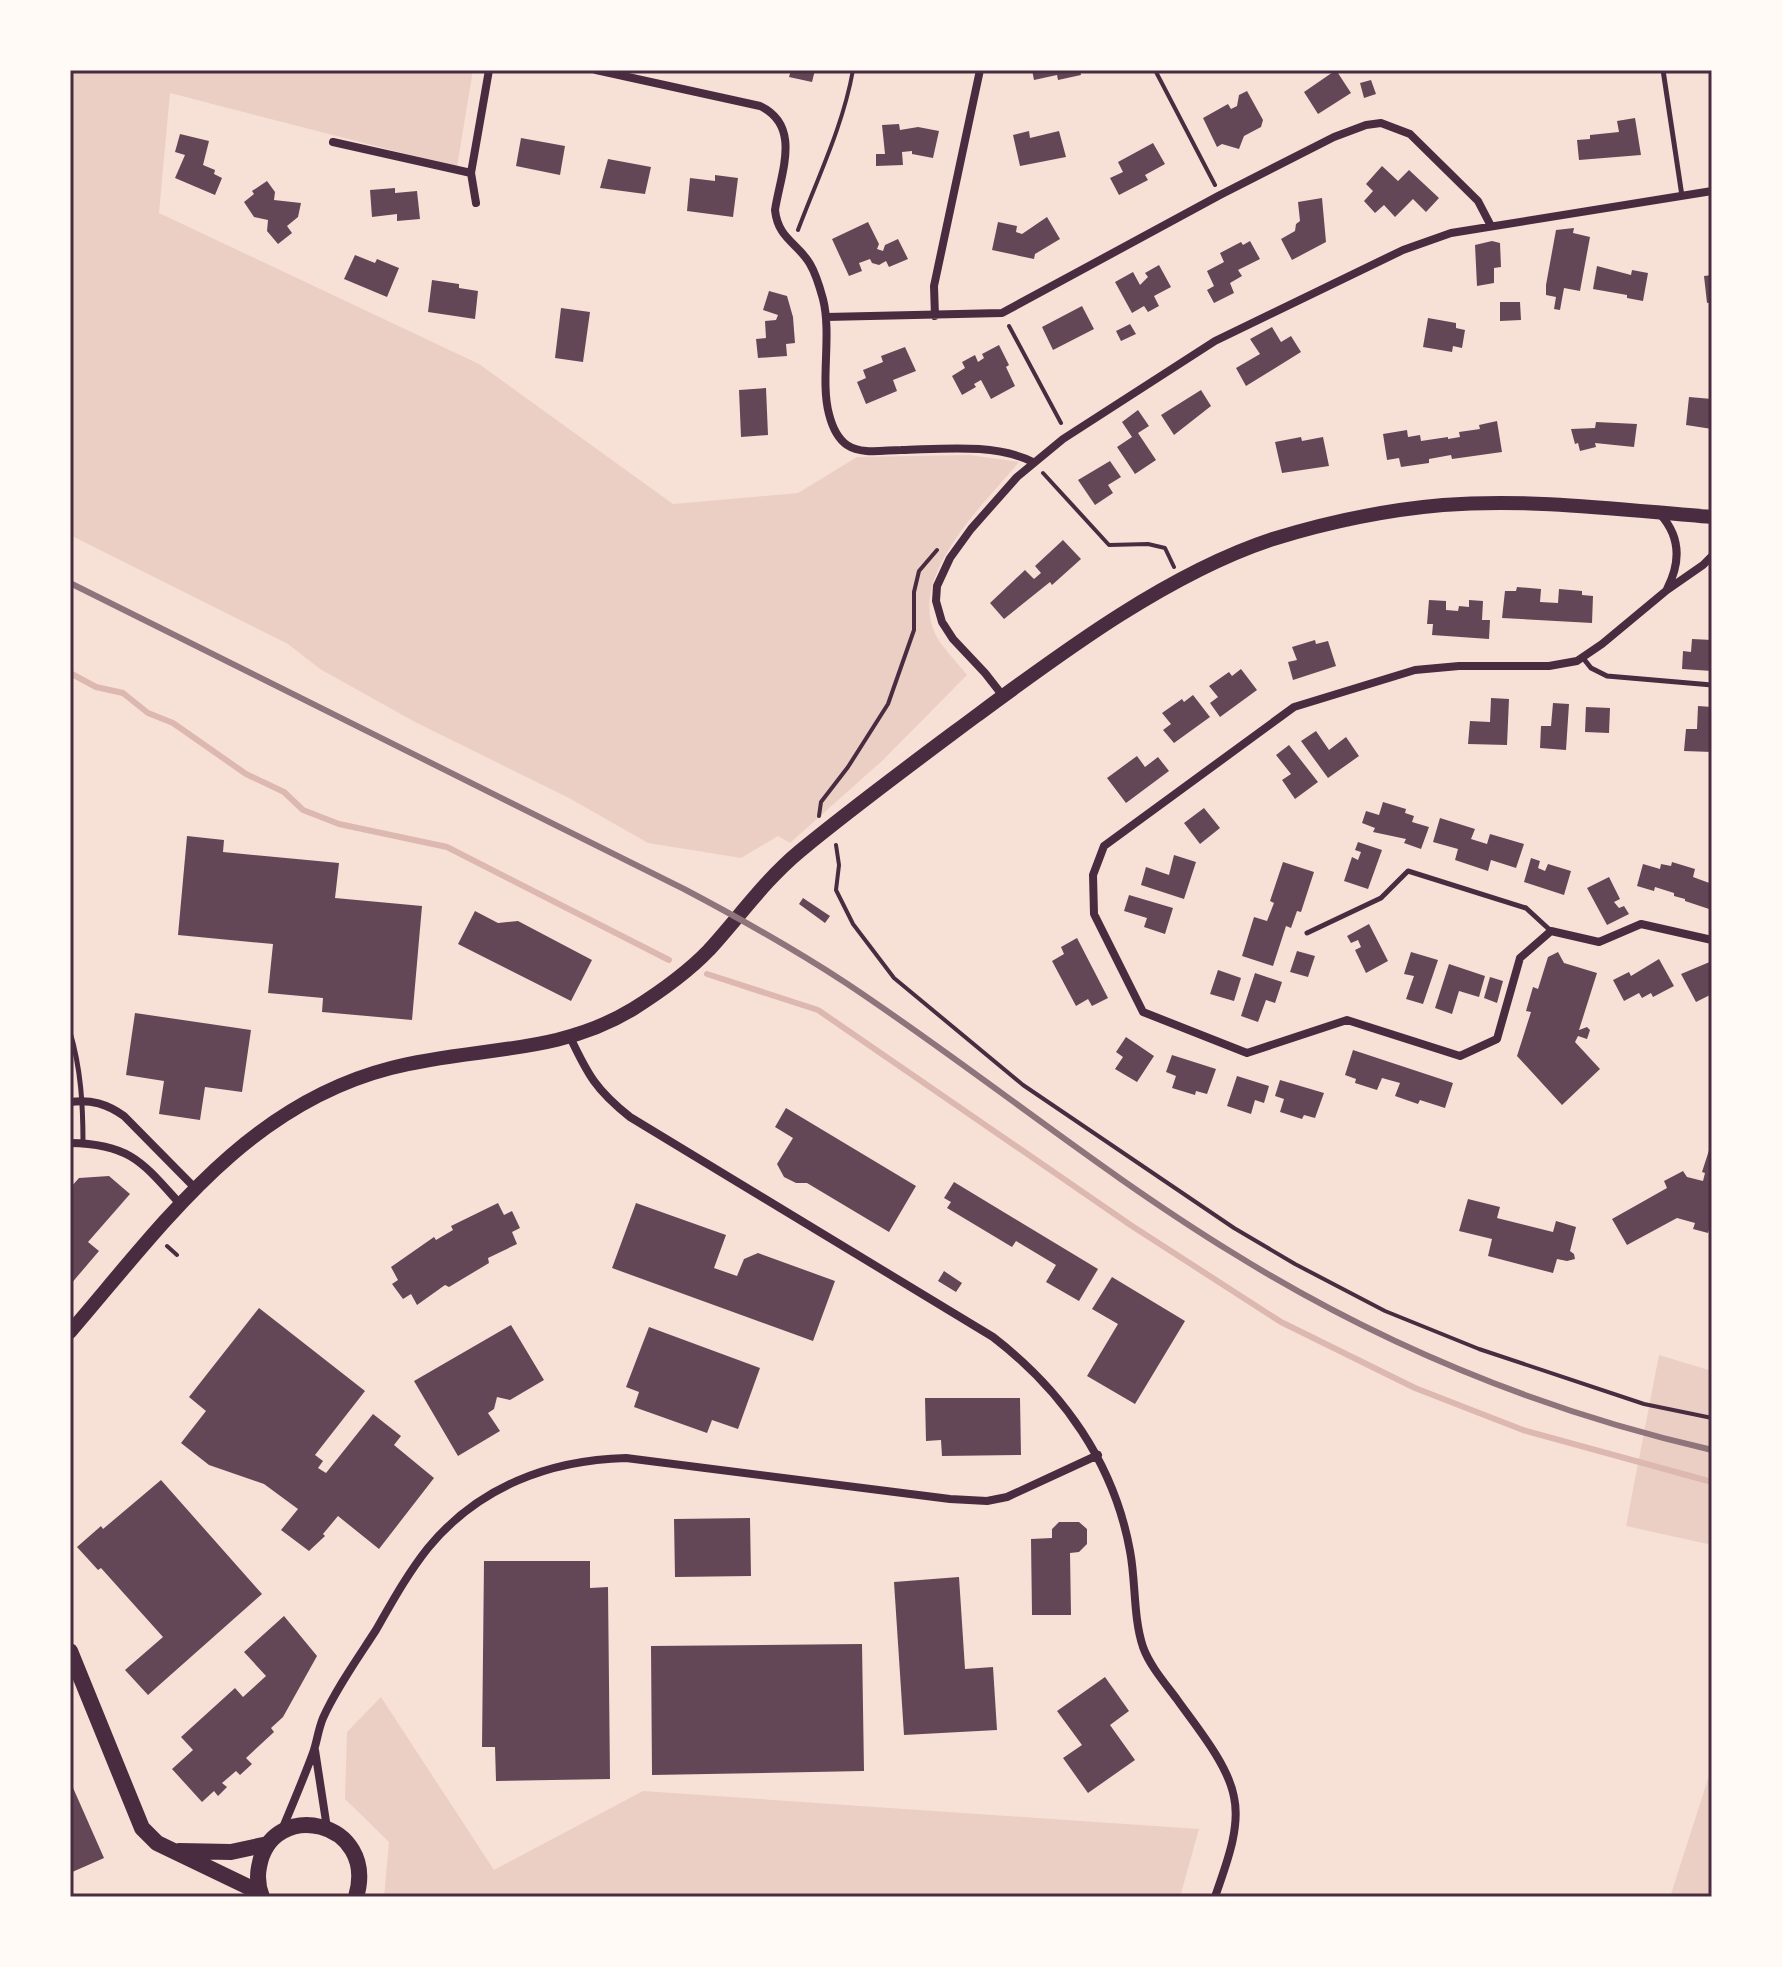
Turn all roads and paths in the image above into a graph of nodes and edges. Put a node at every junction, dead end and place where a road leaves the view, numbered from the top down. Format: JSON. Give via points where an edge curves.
{"nodes":[{"id":1,"x":489,"y":70,"type":"edge"},
{"id":2,"x":596,"y":70,"type":"edge"},
{"id":3,"x":853,"y":70,"type":"edge"},
{"id":4,"x":980,"y":70,"type":"edge"},
{"id":5,"x":1155,"y":70,"type":"edge"},
{"id":6,"x":1663,"y":70,"type":"edge"},
{"id":7,"x":333,"y":142,"type":"dead end"},
{"id":8,"x":471,"y":173,"type":"junction"},
{"id":9,"x":1712,"y":191,"type":"edge"},
{"id":10,"x":1220,"y":195,"type":"junction"},
{"id":11,"x":1682,"y":196,"type":"junction"},
{"id":12,"x":476,"y":203,"type":"dead end"},
{"id":13,"x":1491,"y":226,"type":"junction"},
{"id":14,"x":792,"y":245,"type":"junction"},
{"id":15,"x":1002,"y":313,"type":"junction"},
{"id":16,"x":935,"y":316,"type":"junction"},
{"id":17,"x":826,"y":317,"type":"junction"},
{"id":18,"x":1061,"y":423,"type":"dead end"},
{"id":19,"x":1033,"y":462,"type":"junction"},
{"id":20,"x":1042,"y":472,"type":"dead end"},
{"id":21,"x":1659,"y":513,"type":"junction"},
{"id":22,"x":1712,"y":517,"type":"edge"},
{"id":23,"x":939,"y":548,"type":"dead end"},
{"id":24,"x":1712,"y":556,"type":"edge"},
{"id":25,"x":1175,"y":569,"type":"dead end"},
{"id":26,"x":1667,"y":590,"type":"junction"},
{"id":27,"x":1583,"y":658,"type":"junction"},
{"id":28,"x":1712,"y":685,"type":"edge"},
{"id":29,"x":1003,"y":696,"type":"junction"},
{"id":30,"x":818,"y":821,"type":"dead end"},
{"id":31,"x":833,"y":839,"type":"dead end"},
{"id":32,"x":1551,"y":931,"type":"junction"},
{"id":33,"x":1307,"y":933,"type":"dead end"},
{"id":34,"x":1712,"y":940,"type":"edge"},
{"id":35,"x":70,"y":1032,"type":"edge"},
{"id":36,"x":570,"y":1037,"type":"junction"},
{"id":37,"x":83,"y":1101,"type":"junction"},
{"id":38,"x":70,"y":1102,"type":"edge"},
{"id":39,"x":70,"y":1143,"type":"edge"},
{"id":40,"x":83,"y":1143,"type":"junction"},
{"id":41,"x":196,"y":1189,"type":"junction"},
{"id":42,"x":181,"y":1205,"type":"junction"},
{"id":43,"x":166,"y":1245,"type":"dead end"},
{"id":44,"x":177,"y":1255,"type":"dead end"},
{"id":45,"x":70,"y":1332,"type":"edge"},
{"id":46,"x":1712,"y":1418,"type":"edge"},
{"id":47,"x":1098,"y":1455,"type":"junction"},
{"id":48,"x":70,"y":1651,"type":"edge"},
{"id":49,"x":314,"y":1749,"type":"junction"},
{"id":50,"x":327,"y":1828,"type":"junction"},
{"id":51,"x":275,"y":1838,"type":"junction"},
{"id":52,"x":173,"y":1850,"type":"junction"},
{"id":53,"x":261,"y":1894,"type":"edge"},
{"id":54,"x":356,"y":1897,"type":"edge"},
{"id":55,"x":1215,"y":1897,"type":"edge"}],
"edges":[{"from":1,"to":8,"type":"street"},
{"from":2,"to":14,"type":"street","via":[[774,113],[783,124],[786,144],[776,219]]},
{"from":3,"to":14,"type":"path","via":[[832,146]]},
{"from":4,"to":16,"type":"street","via":[[934,286]]},
{"from":5,"to":10,"type":"path"},
{"from":6,"to":11,"type":"lane"},
{"from":7,"to":8,"type":"street"},
{"from":8,"to":12,"type":"street"},
{"from":9,"to":11,"type":"street"},
{"from":10,"to":13,"type":"street","via":[[1334,137],[1381,123],[1410,134],[1478,201]]},
{"from":10,"to":15,"type":"street"},
{"from":11,"to":13,"type":"street"},
{"from":13,"to":19,"type":"street","via":[[1403,250],[1249,322]]},
{"from":14,"to":17,"type":"street","via":[[810,263]]},
{"from":15,"to":16,"type":"street"},
{"from":15,"to":18,"type":"path"},
{"from":16,"to":17,"type":"street"},
{"from":17,"to":19,"type":"street","via":[[828,408],[847,445],[868,451],[970,449],[1020,455]]},
{"from":19,"to":29,"type":"street","via":[[971,529],[937,586],[942,622]]},
{"from":20,"to":25,"type":"path","via":[[1109,545],[1165,548]]},
{"from":21,"to":22,"type":"street"},
{"from":21,"to":26,"type":"street","via":[[1678,545]]},
{"from":21,"to":29,"type":"street","via":[[1515,503],[1438,505],[1350,518],[1271,540],[1176,583]]},
{"from":23,"to":30,"type":"path","via":[[919,571],[914,630],[888,704],[821,802]]},
{"from":24,"to":26,"type":"street"},
{"from":26,"to":27,"type":"street"},
{"from":27,"to":28,"type":"lane","via":[[1607,676]]},
{"from":27,"to":32,"type":"street","via":[[1549,666],[1415,670],[1294,707],[1104,846],[1093,875],[1094,914],[1143,1012],[1247,1053],[1347,1020],[1460,1056],[1497,1039],[1520,958]]},
{"from":29,"to":36,"type":"street","via":[[795,855],[677,979],[611,1021]]},
{"from":31,"to":46,"type":"path","via":[[839,865],[836,890],[853,924],[894,978],[1023,1085],[1234,1228],[1385,1311],[1479,1349],[1644,1404]]},
{"from":32,"to":33,"type":"lane","via":[[1526,908],[1408,871],[1381,898]]},
{"from":32,"to":34,"type":"street","via":[[1599,942],[1641,924]]},
{"from":35,"to":37,"type":"lane"},
{"from":36,"to":41,"type":"street","via":[[393,1067],[336,1086],[270,1122]]},
{"from":36,"to":47,"type":"street","via":[[587,1075],[630,1117],[1020,1358],[1057,1396]]},
{"from":37,"to":38,"type":"street"},
{"from":37,"to":40,"type":"lane"},
{"from":37,"to":41,"type":"street","via":[[110,1106],[124,1116]]},
{"from":39,"to":40,"type":"street"},
{"from":40,"to":42,"type":"street","via":[[127,1152]]},
{"from":41,"to":42,"type":"street"},
{"from":42,"to":45,"type":"street"},
{"from":43,"to":44,"type":"path"},
{"from":47,"to":49,"type":"street","via":[[987,1501],[626,1458],[585,1460],[534,1473],[475,1503],[428,1547],[325,1714]]},
{"from":47,"to":55,"type":"street","via":[[1126,1527],[1143,1645],[1224,1770],[1235,1797],[1233,1833]]},
{"from":48,"to":52,"type":"main road","via":[[142,1828]]},
{"from":49,"to":50,"type":"street"},
{"from":49,"to":51,"type":"street"},
{"from":50,"to":51,"type":"main road","via":[[296,1826]]},
{"from":50,"to":54,"type":"main road","via":[[347,1842],[359,1863]]},
{"from":51,"to":52,"type":"main road","via":[[231,1852]]},
{"from":51,"to":53,"type":"main road","via":[[260,1858]]},
{"from":52,"to":53,"type":"main road"}]}
